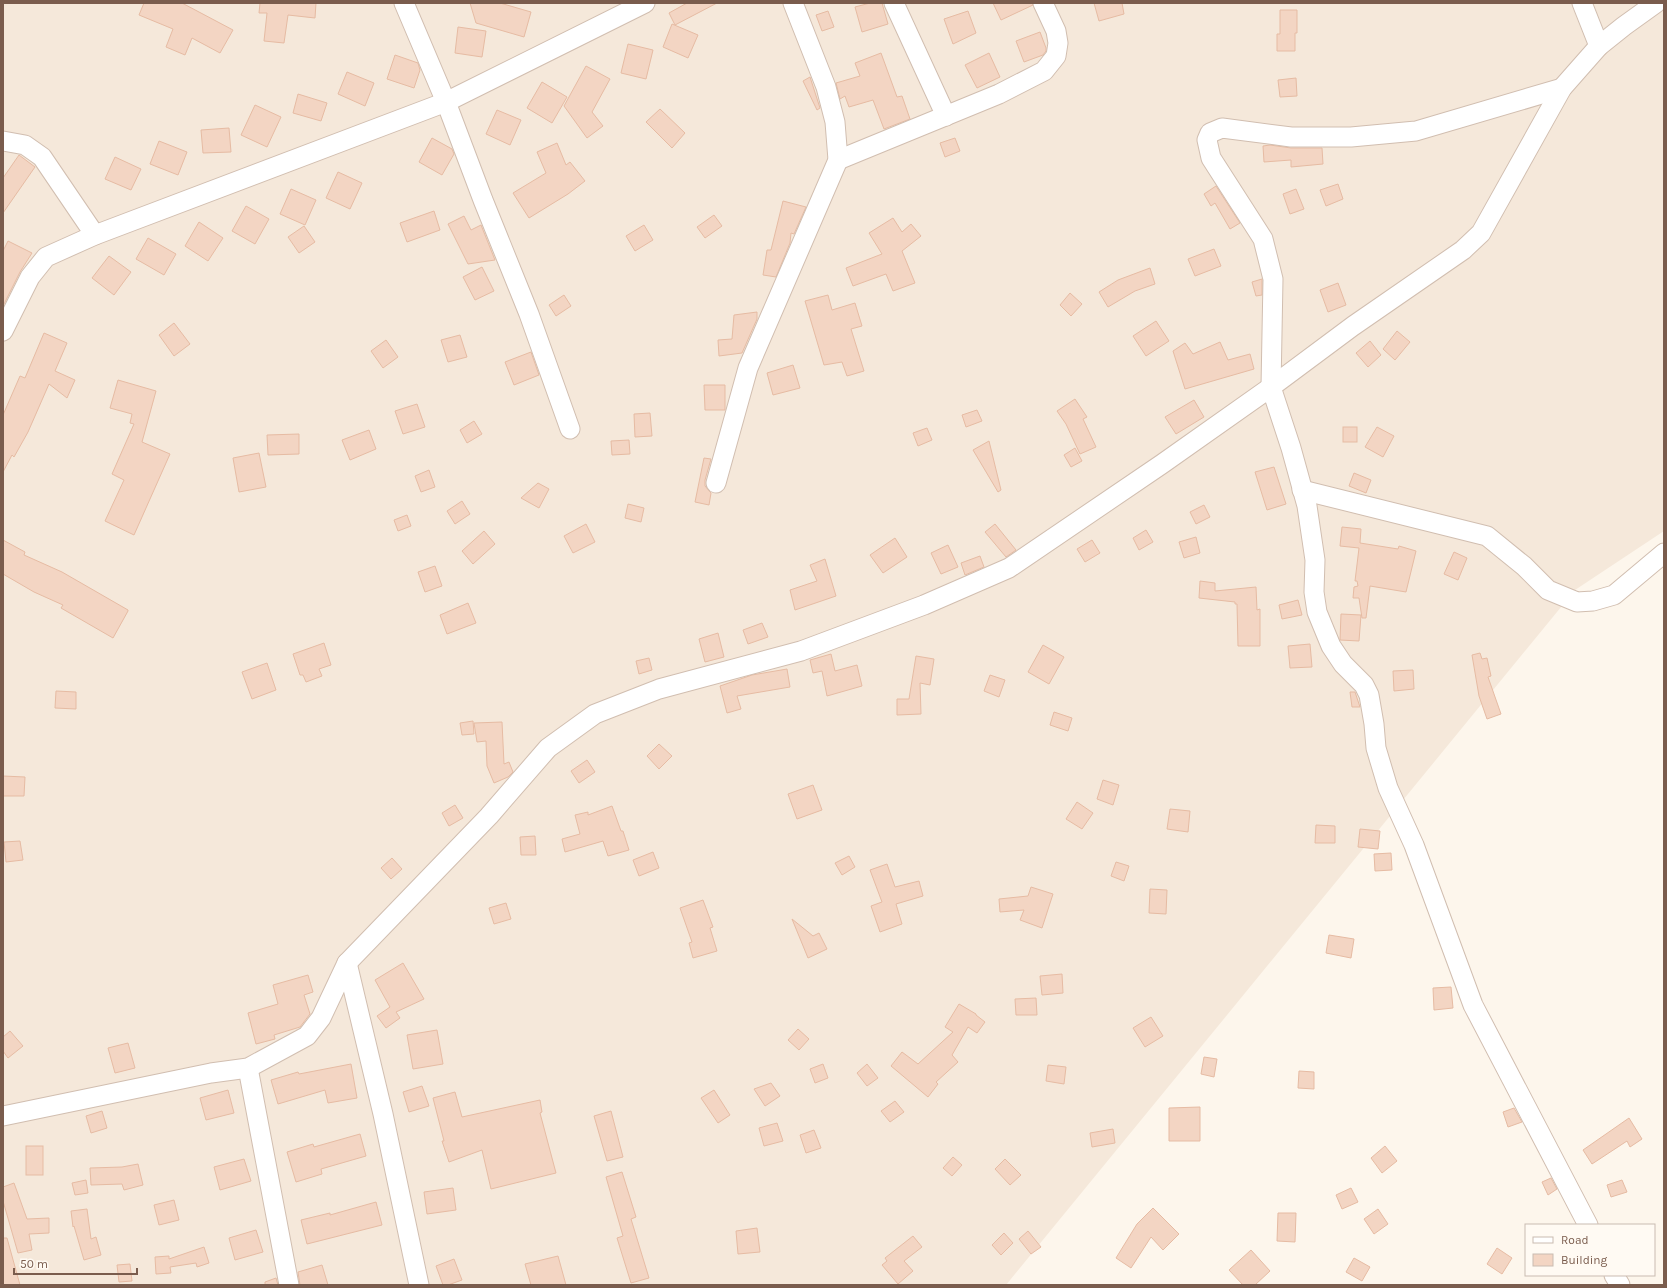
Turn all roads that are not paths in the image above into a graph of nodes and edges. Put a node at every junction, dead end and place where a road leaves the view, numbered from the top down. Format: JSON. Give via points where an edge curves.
{"nodes":[{"id":1,"x":404,"y":3,"type":"edge"},
{"id":2,"x":645,"y":3,"type":"edge"},
{"id":3,"x":793,"y":3,"type":"edge"},
{"id":4,"x":894,"y":3,"type":"edge"},
{"id":5,"x":1044,"y":3,"type":"edge"},
{"id":6,"x":1582,"y":3,"type":"edge"},
{"id":7,"x":1656,"y":3,"type":"edge"},
{"id":8,"x":1599,"y":46,"type":"junction"},
{"id":9,"x":1562,"y":88,"type":"junction"},
{"id":10,"x":446,"y":102,"type":"junction"},
{"id":11,"x":946,"y":116,"type":"junction"},
{"id":12,"x":3,"y":141,"type":"edge"},
{"id":13,"x":838,"y":160,"type":"junction"},
{"id":14,"x":96,"y":235,"type":"junction"},
{"id":15,"x":3,"y":331,"type":"edge"},
{"id":16,"x":1271,"y":387,"type":"junction"},
{"id":17,"x":570,"y":429,"type":"dead end"},
{"id":18,"x":716,"y":483,"type":"dead end"},
{"id":19,"x":1302,"y":490,"type":"junction"},
{"id":20,"x":1664,"y":553,"type":"edge"},
{"id":21,"x":347,"y":963,"type":"junction"},
{"id":22,"x":248,"y":1068,"type":"junction"},
{"id":23,"x":3,"y":1116,"type":"edge"},
{"id":24,"x":1587,"y":1224,"type":"edge"},
{"id":25,"x":1615,"y":1276,"type":"edge"},
{"id":26,"x":288,"y":1285,"type":"edge"},
{"id":27,"x":419,"y":1285,"type":"edge"},
{"id":28,"x":1620,"y":1285,"type":"edge"}],
"edges":[{"from":1,"to":10,"type":"street"},
{"from":2,"to":10,"type":"street"},
{"from":3,"to":13,"type":"street","via":[[826,87],[835,122]]},
{"from":4,"to":11,"type":"street"},
{"from":5,"to":11,"type":"street","via":[[1056,31],[1058,43],[1056,56],[1044,71],[999,94]]},
{"from":6,"to":8,"type":"street"},
{"from":7,"to":8,"type":"street"},
{"from":8,"to":9,"type":"street"},
{"from":9,"to":16,"type":"street","via":[[1481,233],[1463,250],[1352,326]]},
{"from":9,"to":16,"type":"street","via":[[1416,131],[1351,137],[1291,137],[1222,128],[1210,133],[1207,140],[1211,158],[1263,239],[1273,279]]},
{"from":10,"to":14,"type":"street"},
{"from":10,"to":17,"type":"street","via":[[529,314]]},
{"from":11,"to":13,"type":"street"},
{"from":12,"to":14,"type":"street","via":[[25,145],[42,157]]},
{"from":13,"to":18,"type":"street","via":[[748,368]]},
{"from":14,"to":15,"type":"street","via":[[46,257],[30,277]]},
{"from":16,"to":19,"type":"street"},
{"from":16,"to":21,"type":"street","via":[[1009,568],[924,605],[801,651],[659,690],[595,714],[548,748],[489,816]]},
{"from":19,"to":20,"type":"street","via":[[1487,536],[1524,566],[1548,590],[1576,602],[1614,595]]},
{"from":19,"to":24,"type":"street","via":[[1315,560],[1314,592],[1317,612],[1331,646],[1343,664],[1364,685],[1369,695],[1376,748],[1388,788],[1414,845],[1473,1005]]},
{"from":21,"to":22,"type":"street","via":[[321,1018],[307,1036]]},
{"from":21,"to":27,"type":"street","via":[[383,1114]]},
{"from":22,"to":23,"type":"street"},
{"from":22,"to":26,"type":"street"},
{"from":25,"to":28,"type":"street"}]}
